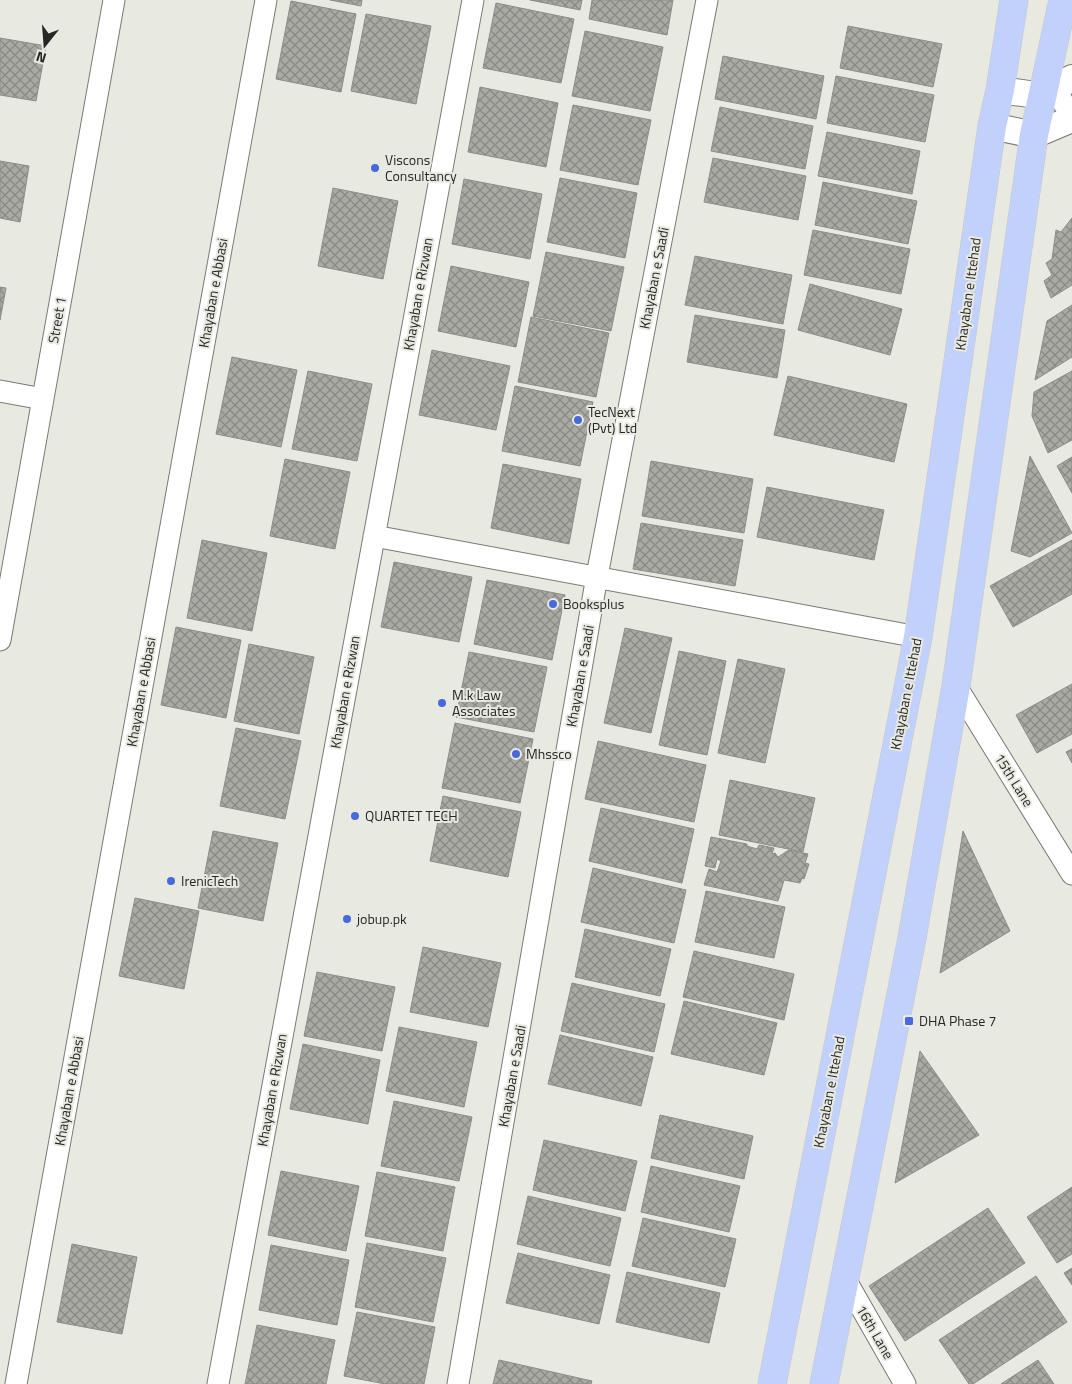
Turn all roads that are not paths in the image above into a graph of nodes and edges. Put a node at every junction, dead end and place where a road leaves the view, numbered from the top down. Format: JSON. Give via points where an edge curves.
{"nodes":[{"id":1,"x":114,"y":0,"type":"edge"},
{"id":2,"x":266,"y":0,"type":"edge"},
{"id":3,"x":472,"y":0,"type":"edge"},
{"id":4,"x":707,"y":0,"type":"edge"},
{"id":5,"x":1014,"y":0,"type":"edge"},
{"id":6,"x":1063,"y":0,"type":"edge"},
{"id":7,"x":1056,"y":88,"type":"edge"},
{"id":8,"x":1000,"y":90,"type":"junction"},
{"id":9,"x":1072,"y":118,"type":"edge"},
{"id":10,"x":992,"y":126,"type":"junction"},
{"id":11,"x":1034,"y":135,"type":"junction"},
{"id":12,"x":0,"y":391,"type":"edge"},
{"id":13,"x":43,"y":399,"type":"junction"},
{"id":14,"x":374,"y":536,"type":"junction"},
{"id":15,"x":597,"y":576,"type":"junction"},
{"id":16,"x":918,"y":637,"type":"junction"},
{"id":17,"x":0,"y":640,"type":"edge"},
{"id":18,"x":956,"y":686,"type":"junction"},
{"id":19,"x":1072,"y":874,"type":"edge"},
{"id":20,"x":845,"y":1279,"type":"junction"},
{"id":21,"x":16,"y":1384,"type":"edge"},
{"id":22,"x":218,"y":1384,"type":"edge"},
{"id":23,"x":458,"y":1384,"type":"edge"},
{"id":24,"x":772,"y":1384,"type":"edge"},
{"id":25,"x":824,"y":1384,"type":"edge"},
{"id":26,"x":905,"y":1384,"type":"edge"}],
"edges":[{"from":1,"to":13,"type":"street","name":"Street 1"},
{"from":2,"to":21,"type":"street","name":"Khayaban e Abbasi"},
{"from":3,"to":14,"type":"street","name":"Khayaban e Rizwan"},
{"from":4,"to":15,"type":"street","name":"Khayaban e Saadi"},
{"from":5,"to":8,"type":"main road","name":"Khayaban e Ittehad"},
{"from":6,"to":7,"type":"main road"},
{"from":7,"to":8,"type":"street"},
{"from":7,"to":9,"type":"street"},
{"from":7,"to":11,"type":"main road"},
{"from":8,"to":10,"type":"main road","name":"Khayaban e Ittehad"},
{"from":9,"to":11,"type":"street"},
{"from":10,"to":11,"type":"street"},
{"from":10,"to":16,"type":"main road","name":"Khayaban e Ittehad"},
{"from":11,"to":18,"type":"main road"},
{"from":12,"to":13,"type":"street"},
{"from":13,"to":17,"type":"street","name":"Street 1"},
{"from":14,"to":15,"type":"street"},
{"from":14,"to":22,"type":"street","name":"Khayaban e Rizwan"},
{"from":15,"to":16,"type":"street"},
{"from":15,"to":23,"type":"street","name":"Khayaban e Saadi"},
{"from":16,"to":24,"type":"main road","name":"Khayaban e Ittehad"},
{"from":18,"to":19,"type":"street","name":"15th Lane"},
{"from":18,"to":20,"type":"main road","via":[[912,938]]},
{"from":20,"to":25,"type":"main road"},
{"from":20,"to":26,"type":"street","name":"16th Lane"}]}
